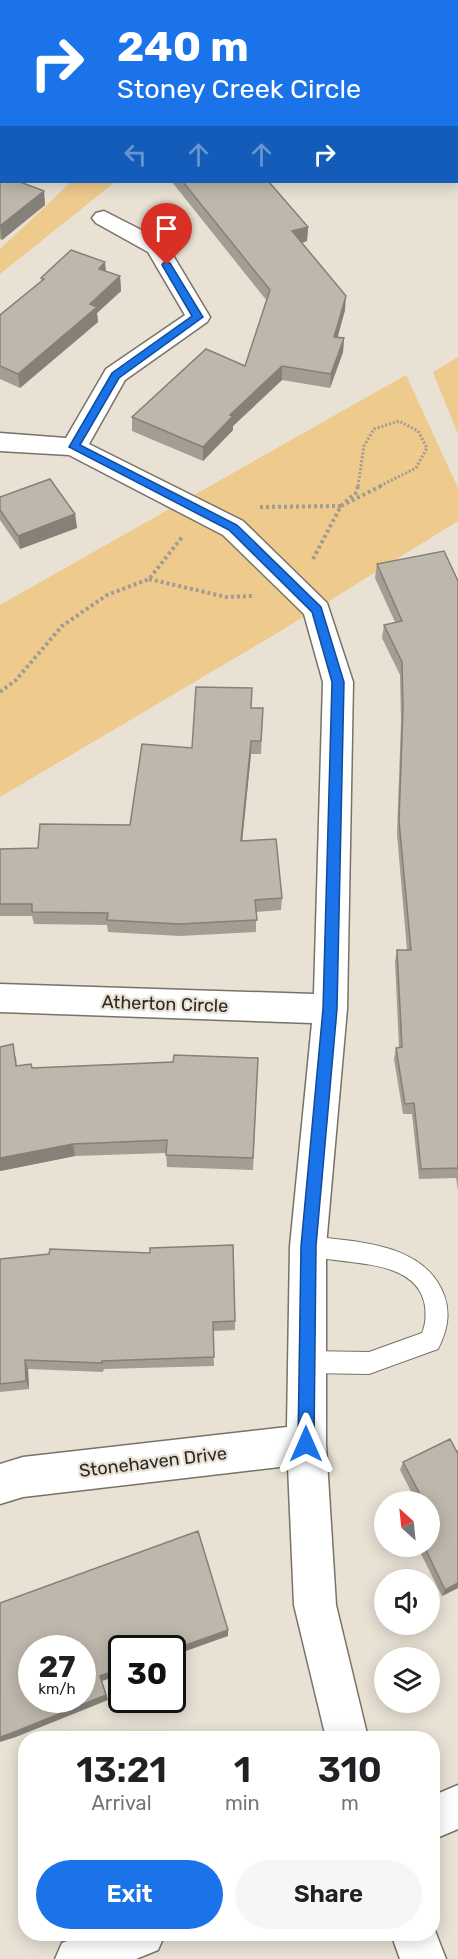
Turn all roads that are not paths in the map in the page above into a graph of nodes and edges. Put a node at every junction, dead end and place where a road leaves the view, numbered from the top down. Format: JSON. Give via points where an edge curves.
{"nodes":[{"id":1,"x":104,"y":218,"type":"dead end"},
{"id":2,"x":0,"y":441,"type":"edge"},
{"id":3,"x":74,"y":447,"type":"junction"},
{"id":4,"x":0,"y":998,"type":"edge"},
{"id":5,"x":330,"y":1009,"type":"junction"},
{"id":6,"x":308,"y":1246,"type":"junction"},
{"id":7,"x":306,"y":1362,"type":"junction"},
{"id":8,"x":306,"y":1444,"type":"junction"},
{"id":9,"x":0,"y":1484,"type":"edge"},
{"id":10,"x":345,"y":1731,"type":"edge"},
{"id":11,"x":458,"y":1808,"type":"edge"},
{"id":12,"x":440,"y":1815,"type":"edge"},
{"id":13,"x":124,"y":1941,"type":"edge"},
{"id":14,"x":417,"y":1941,"type":"edge"},
{"id":15,"x":78,"y":1959,"type":"edge"},
{"id":16,"x":423,"y":1959,"type":"edge"}],
"edges":[{"from":1,"to":3,"type":"street","via":[[157,248],[198,317],[115,375]]},
{"from":2,"to":3,"type":"street"},
{"from":3,"to":5,"type":"street","via":[[233,528],[317,610],[338,682]]},
{"from":4,"to":5,"type":"street","name":"Atherton Circle"},
{"from":5,"to":6,"type":"street"},
{"from":6,"to":7,"type":"street"},
{"from":6,"to":7,"type":"lane","via":[[407,1265],[422,1274],[434,1291],[438,1316],[430,1341],[412,1349],[369,1363]]},
{"from":7,"to":8,"type":"street"},
{"from":8,"to":9,"type":"street","name":"Stonehaven Drive","via":[[23,1477]]},
{"from":8,"to":10,"type":"street","via":[[315,1605]]},
{"from":11,"to":12,"type":"street"},
{"from":13,"to":15,"type":"street"},
{"from":14,"to":16,"type":"street"}]}
